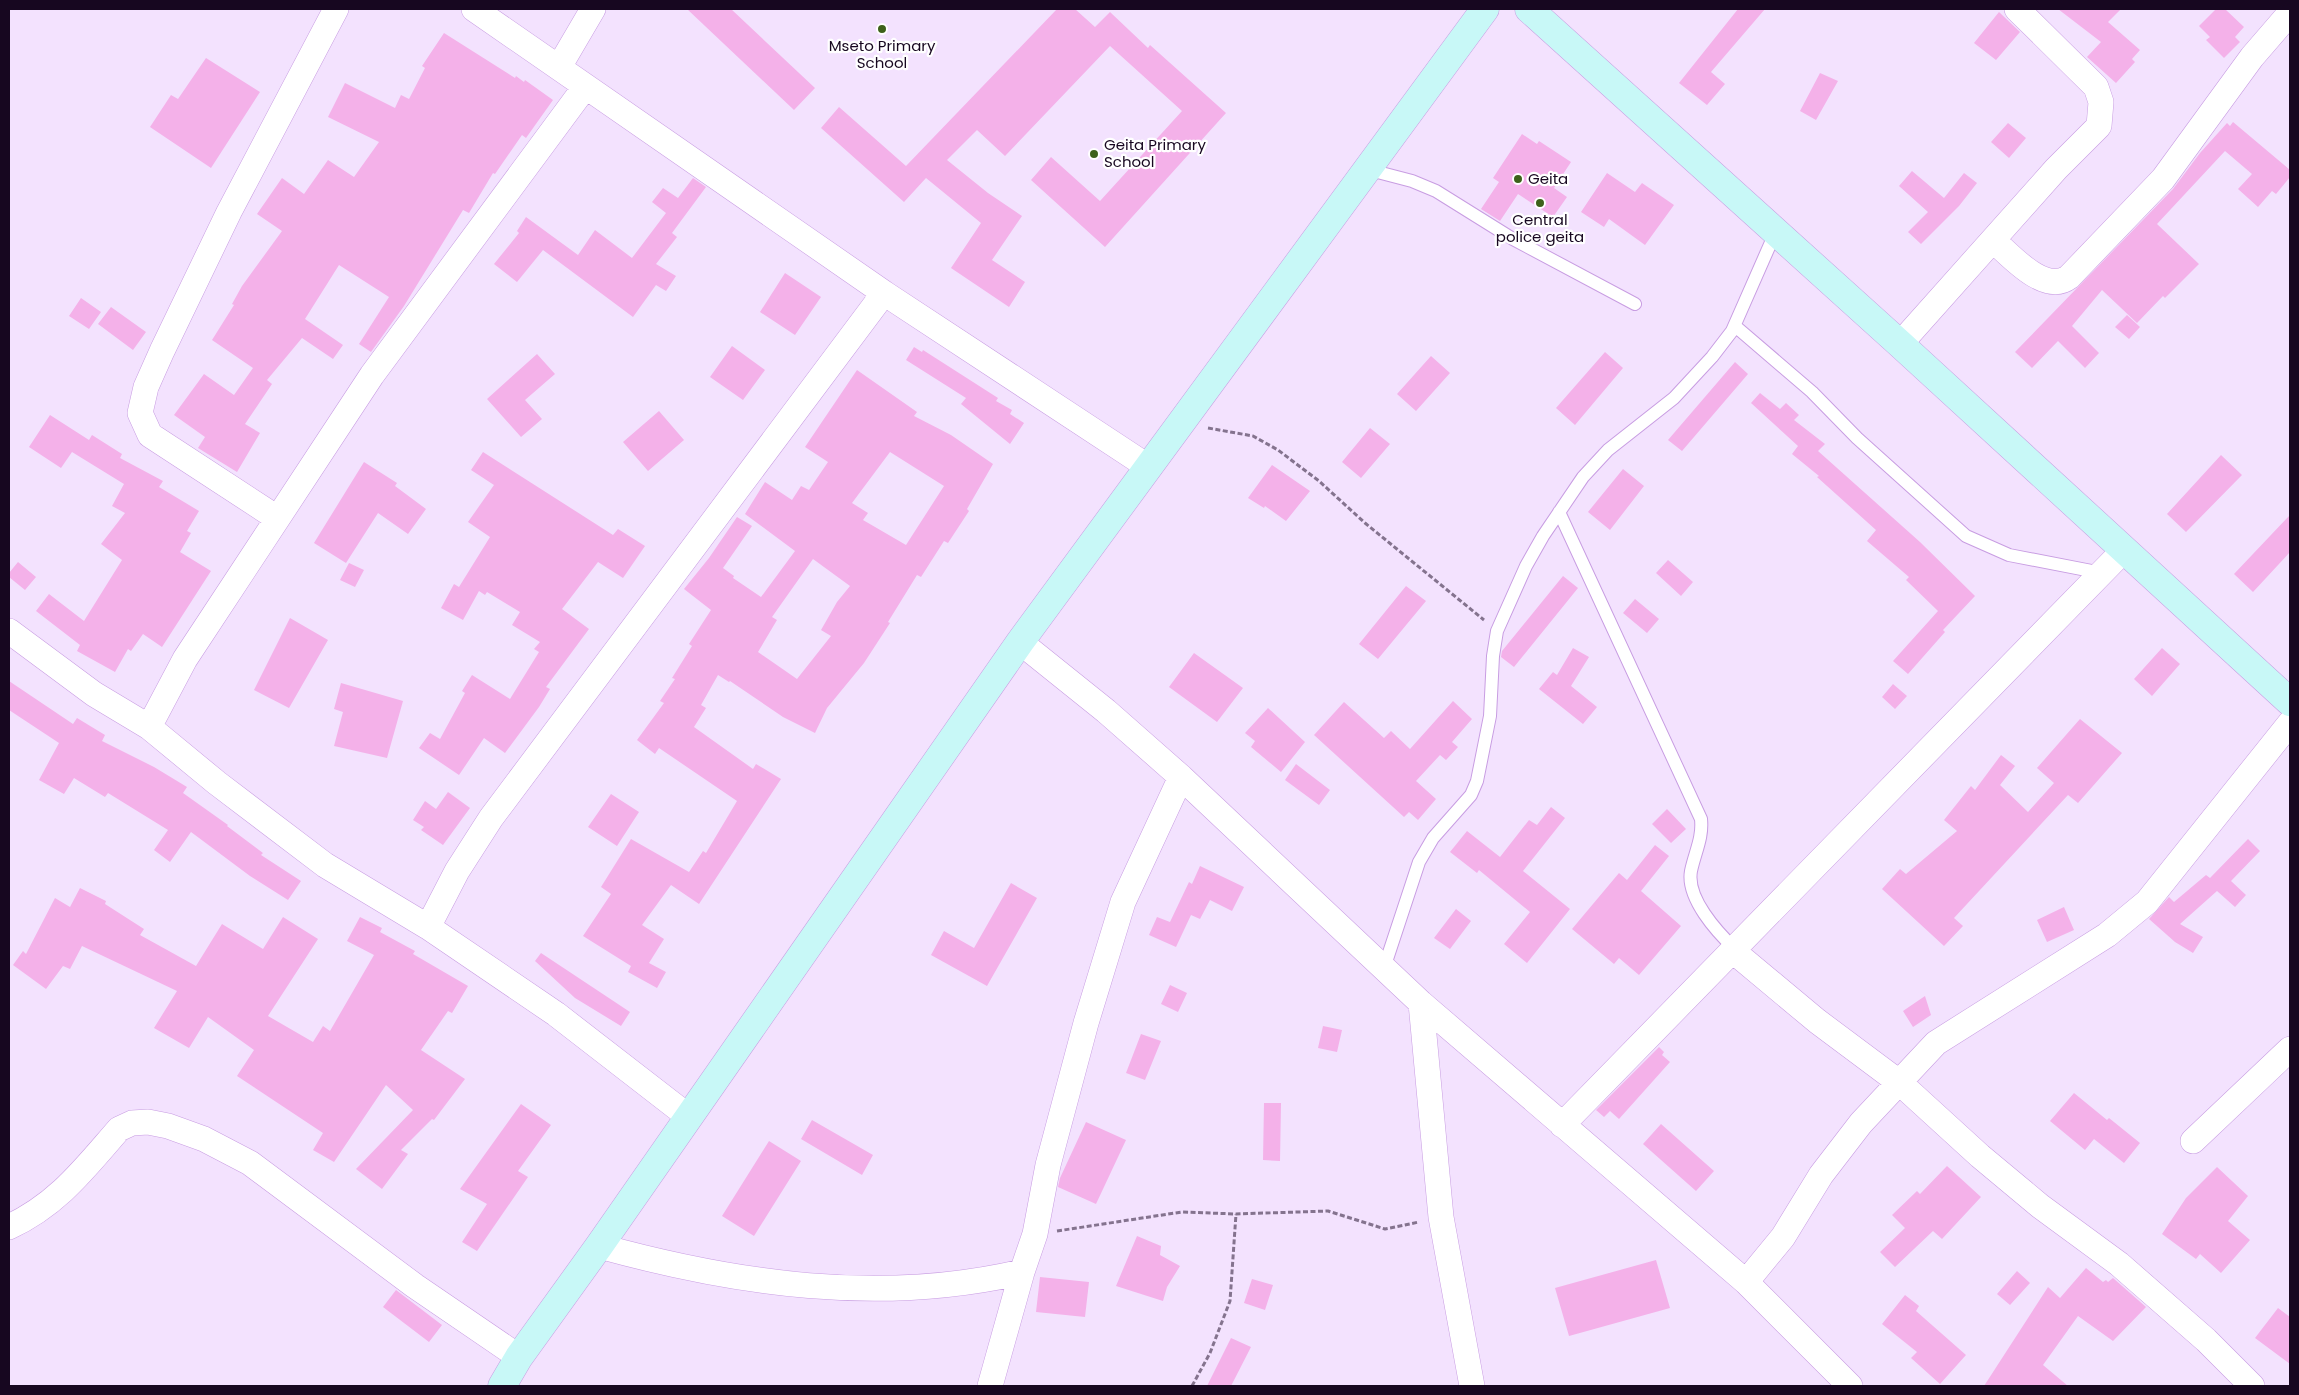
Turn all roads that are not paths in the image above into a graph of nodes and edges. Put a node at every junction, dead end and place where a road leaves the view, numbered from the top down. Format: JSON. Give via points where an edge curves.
{"nodes":[{"id":1,"x":336,"y":9,"type":"edge"},
{"id":2,"x":474,"y":9,"type":"edge"},
{"id":3,"x":593,"y":9,"type":"edge"},
{"id":4,"x":1484,"y":9,"type":"edge"},
{"id":5,"x":1529,"y":9,"type":"edge"},
{"id":6,"x":2017,"y":9,"type":"edge"},
{"id":7,"x":2290,"y":14,"type":"edge"},
{"id":8,"x":560,"y":68,"type":"junction"},
{"id":9,"x":584,"y":87,"type":"junction"},
{"id":10,"x":1366,"y":169,"type":"junction"},
{"id":11,"x":1776,"y":231,"type":"junction"},
{"id":12,"x":1994,"y":240,"type":"junction"},
{"id":13,"x":884,"y":293,"type":"junction"},
{"id":14,"x":1635,"y":304,"type":"dead end"},
{"id":15,"x":1734,"y":326,"type":"junction"},
{"id":16,"x":1900,"y":344,"type":"junction"},
{"id":17,"x":1147,"y":466,"type":"junction"},
{"id":18,"x":1559,"y":512,"type":"junction"},
{"id":19,"x":277,"y":518,"type":"junction"},
{"id":20,"x":2124,"y":550,"type":"junction"},
{"id":21,"x":2102,"y":572,"type":"junction"},
{"id":22,"x":9,"y":631,"type":"edge"},
{"id":23,"x":1020,"y":642,"type":"junction"},
{"id":24,"x":2290,"y":702,"type":"edge"},
{"id":25,"x":2290,"y":723,"type":"edge"},
{"id":26,"x":149,"y":727,"type":"junction"},
{"id":27,"x":1181,"y":777,"type":"junction"},
{"id":28,"x":428,"y":927,"type":"junction"},
{"id":29,"x":1734,"y":950,"type":"junction"},
{"id":30,"x":1384,"y":968,"type":"junction"},
{"id":31,"x":1421,"y":1003,"type":"junction"},
{"id":32,"x":2290,"y":1050,"type":"edge"},
{"id":33,"x":1900,"y":1083,"type":"junction"},
{"id":34,"x":689,"y":1117,"type":"junction"},
{"id":35,"x":1562,"y":1125,"type":"junction"},
{"id":36,"x":2193,"y":1141,"type":"dead end"},
{"id":37,"x":9,"y":1227,"type":"edge"},
{"id":38,"x":599,"y":1246,"type":"junction"},
{"id":39,"x":1022,"y":1272,"type":"junction"},
{"id":40,"x":1746,"y":1282,"type":"junction"},
{"id":41,"x":518,"y":1357,"type":"junction"},
{"id":42,"x":502,"y":1386,"type":"edge"},
{"id":43,"x":990,"y":1386,"type":"edge"},
{"id":44,"x":1472,"y":1386,"type":"edge"},
{"id":45,"x":1850,"y":1386,"type":"edge"},
{"id":46,"x":2252,"y":1386,"type":"edge"}],
"edges":[{"from":1,"to":19,"type":"street","via":[[229,212],[162,350],[146,387],[140,413],[150,434]]},
{"from":2,"to":8,"type":"street"},
{"from":3,"to":8,"type":"street"},
{"from":4,"to":10,"type":"street"},
{"from":5,"to":11,"type":"street"},
{"from":6,"to":12,"type":"street","via":[[2096,87],[2101,102],[2101,119],[2093,132]]},
{"from":7,"to":12,"type":"street","via":[[2252,57],[2163,178],[2069,278],[2049,283],[2023,266]]},
{"from":8,"to":9,"type":"street"},
{"from":9,"to":13,"type":"street"},
{"from":9,"to":19,"type":"street","via":[[372,375]]},
{"from":10,"to":14,"type":"lane","via":[[1412,180],[1436,191],[1513,240]]},
{"from":10,"to":17,"type":"street"},
{"from":11,"to":15,"type":"lane"},
{"from":11,"to":16,"type":"street"},
{"from":12,"to":16,"type":"street"},
{"from":13,"to":17,"type":"street"},
{"from":13,"to":28,"type":"street","via":[[491,818],[457,871]]},
{"from":15,"to":18,"type":"lane","via":[[1712,357],[1674,398],[1608,450],[1583,477]]},
{"from":15,"to":21,"type":"lane","via":[[1812,392],[1857,438],[1966,536],[2009,555]]},
{"from":16,"to":20,"type":"street"},
{"from":17,"to":23,"type":"street"},
{"from":18,"to":29,"type":"lane","via":[[1701,819],[1702,834],[1691,873],[1692,888],[1704,914]]},
{"from":18,"to":30,"type":"lane","via":[[1526,566],[1497,631],[1490,716],[1477,781],[1471,795],[1433,838],[1418,862]]},
{"from":19,"to":26,"type":"street","via":[[185,659]]},
{"from":20,"to":21,"type":"street"},
{"from":20,"to":24,"type":"street"},
{"from":21,"to":29,"type":"street"},
{"from":22,"to":26,"type":"street","via":[[94,694]]},
{"from":23,"to":27,"type":"street"},
{"from":23,"to":34,"type":"street"},
{"from":25,"to":33,"type":"street","via":[[2146,902],[2106,935],[1936,1043]]},
{"from":26,"to":28,"type":"street","via":[[325,865]]},
{"from":27,"to":30,"type":"street"},
{"from":27,"to":39,"type":"street","via":[[1123,902],[1086,1023],[1048,1165],[1035,1234]]},
{"from":28,"to":34,"type":"street","via":[[556,1014]]},
{"from":29,"to":33,"type":"street","via":[[1817,1021]]},
{"from":29,"to":35,"type":"street"},
{"from":30,"to":31,"type":"street"},
{"from":31,"to":35,"type":"street"},
{"from":31,"to":44,"type":"street","via":[[1441,1217]]},
{"from":32,"to":36,"type":"street"},
{"from":33,"to":40,"type":"street","via":[[1861,1123],[1821,1176],[1783,1237]]},
{"from":33,"to":46,"type":"street","via":[[2040,1206],[2119,1264],[2206,1340]]},
{"from":34,"to":38,"type":"street"},
{"from":35,"to":40,"type":"street"},
{"from":37,"to":41,"type":"street","via":[[57,1198],[119,1129],[132,1123],[148,1122],[168,1126],[204,1139],[250,1163]]},
{"from":38,"to":39,"type":"street","via":[[667,1265],[760,1282],[846,1289],[951,1285]]},
{"from":38,"to":41,"type":"street"},
{"from":39,"to":43,"type":"street"},
{"from":40,"to":45,"type":"street"},
{"from":41,"to":42,"type":"street"}]}
